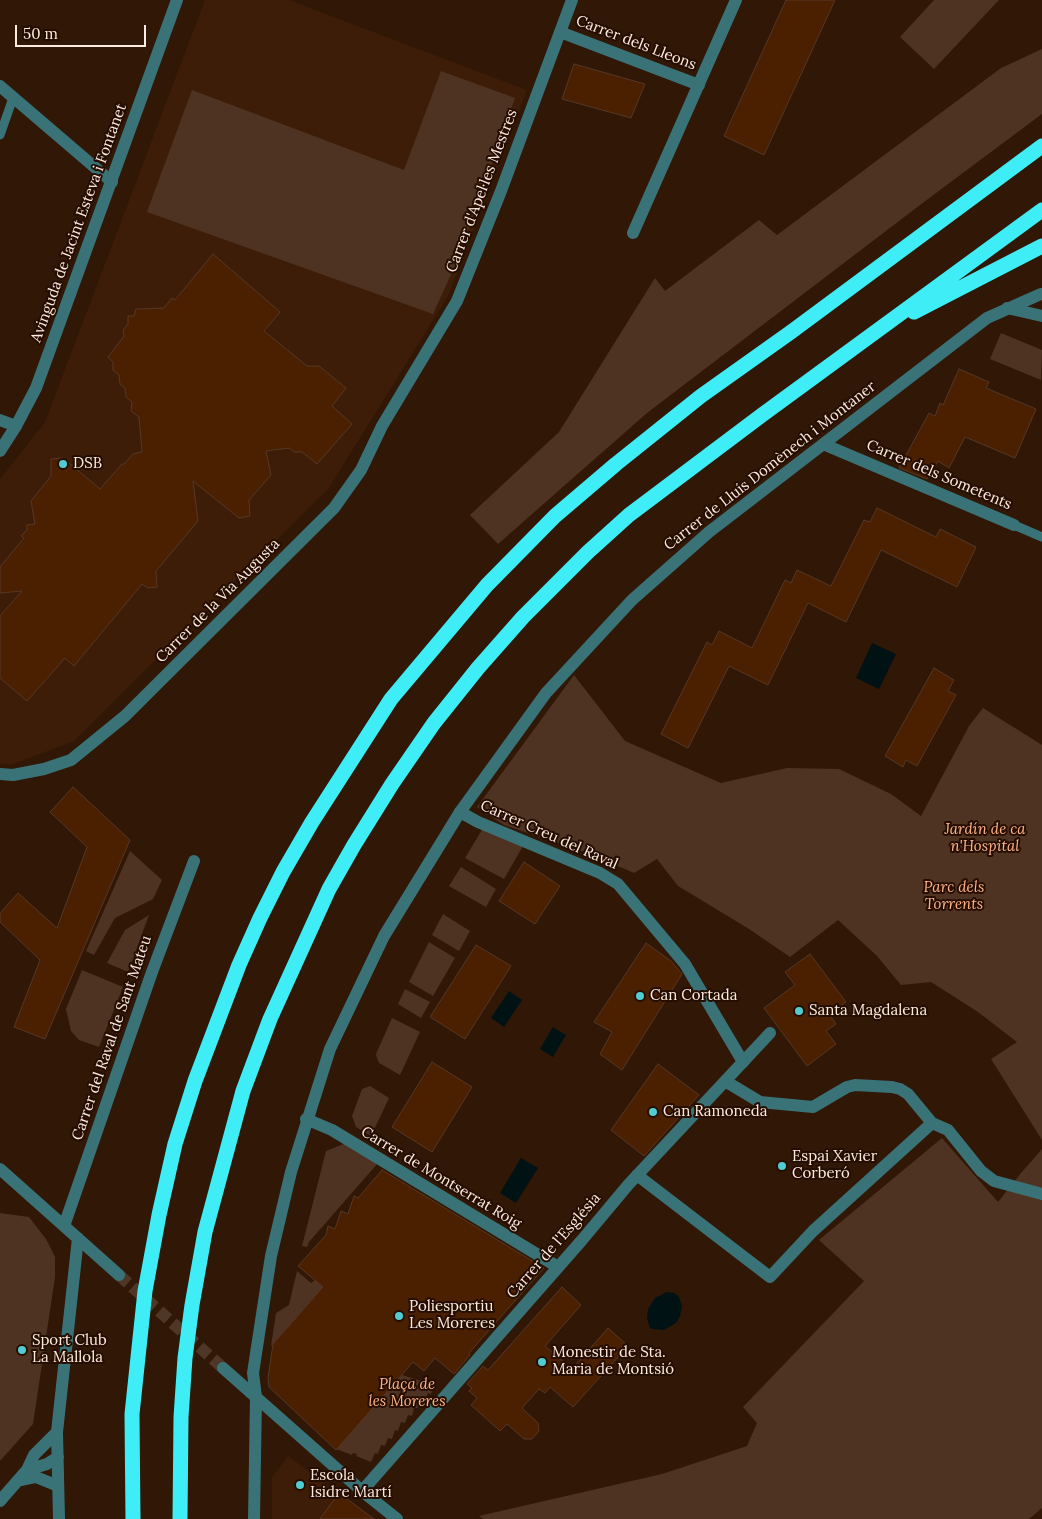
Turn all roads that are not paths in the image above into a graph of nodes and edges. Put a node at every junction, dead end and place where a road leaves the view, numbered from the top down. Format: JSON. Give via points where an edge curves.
{"nodes":[{"id":1,"x":177,"y":0,"type":"edge"},
{"id":2,"x":572,"y":0,"type":"edge"},
{"id":3,"x":736,"y":0,"type":"edge"},
{"id":4,"x":560,"y":32,"type":"junction"},
{"id":5,"x":699,"y":84,"type":"junction"},
{"id":6,"x":0,"y":86,"type":"edge"},
{"id":7,"x":13,"y":98,"type":"junction"},
{"id":8,"x":0,"y":135,"type":"edge"},
{"id":9,"x":1042,"y":146,"type":"edge"},
{"id":10,"x":112,"y":182,"type":"junction"},
{"id":11,"x":1042,"y":210,"type":"edge"},
{"id":12,"x":633,"y":232,"type":"dead end"},
{"id":13,"x":1042,"y":246,"type":"edge"},
{"id":14,"x":1042,"y":297,"type":"edge"},
{"id":15,"x":1007,"y":308,"type":"junction"},
{"id":16,"x":1042,"y":316,"type":"edge"},
{"id":17,"x":873,"y":333,"type":"junction"},
{"id":18,"x":406,"y":386,"type":"joint"},
{"id":19,"x":0,"y":420,"type":"edge"},
{"id":20,"x":16,"y":426,"type":"junction"},
{"id":21,"x":823,"y":444,"type":"junction"},
{"id":22,"x":0,"y":451,"type":"edge"},
{"id":23,"x":1014,"y":525,"type":"joint"},
{"id":24,"x":1042,"y":537,"type":"edge"},
{"id":25,"x":0,"y":774,"type":"edge"},
{"id":26,"x":460,"y":812,"type":"junction"},
{"id":27,"x":194,"y":861,"type":"dead end"},
{"id":28,"x":770,"y":1032,"type":"dead end"},
{"id":29,"x":743,"y":1062,"type":"junction"},
{"id":30,"x":725,"y":1081,"type":"junction"},
{"id":31,"x":306,"y":1119,"type":"junction"},
{"id":32,"x":932,"y":1123,"type":"junction"},
{"id":33,"x":0,"y":1169,"type":"edge"},
{"id":34,"x":637,"y":1175,"type":"junction"},
{"id":35,"x":1042,"y":1194,"type":"edge"},
{"id":36,"x":64,"y":1226,"type":"junction"},
{"id":37,"x":78,"y":1238,"type":"junction"},
{"id":38,"x":558,"y":1267,"type":"junction"},
{"id":39,"x":119,"y":1275,"type":"tunnel mouth"},
{"id":40,"x":223,"y":1368,"type":"tunnel mouth"},
{"id":41,"x":256,"y":1397,"type":"junction"},
{"id":42,"x":58,"y":1432,"type":"junction"},
{"id":43,"x":58,"y":1457,"type":"junction"},
{"id":44,"x":27,"y":1470,"type":"junction"},
{"id":45,"x":18,"y":1481,"type":"junction"},
{"id":46,"x":58,"y":1486,"type":"junction"},
{"id":47,"x":362,"y":1491,"type":"junction"},
{"id":48,"x":0,"y":1501,"type":"edge"},
{"id":49,"x":59,"y":1519,"type":"edge"},
{"id":50,"x":133,"y":1519,"type":"edge"},
{"id":51,"x":180,"y":1519,"type":"edge"},
{"id":52,"x":254,"y":1519,"type":"edge"},
{"id":53,"x":397,"y":1519,"type":"edge"}],
"edges":[{"from":1,"to":10,"type":"street","name":"Avinguda de Jacint Esteva i Fontanet"},
{"from":2,"to":4,"type":"street","name":"Carrer d'Apel·les Mestres"},
{"from":3,"to":5,"type":"street"},
{"from":4,"to":5,"type":"street","name":"Carrer dels Lleons"},
{"from":4,"to":18,"type":"street","name":"Carrer d'Apel·les Mestres","via":[[457,301]]},
{"from":5,"to":12,"type":"street"},
{"from":6,"to":7,"type":"street"},
{"from":7,"to":8,"type":"lane"},
{"from":7,"to":10,"type":"street"},
{"from":9,"to":50,"type":"highway","via":[[701,396],[616,464],[555,516],[487,585],[392,699],[312,822],[260,918],[220,1010],[192,1090],[173,1153],[146,1291],[132,1414]]},
{"from":10,"to":20,"type":"street","name":"Avinguda de Jacint Esteva i Fontanet","via":[[36,388]]},
{"from":11,"to":17,"type":"highway"},
{"from":13,"to":17,"type":"highway"},
{"from":14,"to":15,"type":"street","name":"Carrer de Lluís Domènech i Montaner"},
{"from":15,"to":16,"type":"street"},
{"from":15,"to":21,"type":"street","name":"Carrer de Lluís Domènech i Montaner","via":[[987,318]]},
{"from":17,"to":51,"type":"highway","via":[[629,515],[588,552],[523,617],[434,723],[354,845],[329,889],[270,1019],[243,1091],[207,1223],[185,1358]]},
{"from":18,"to":25,"type":"street","name":"Carrer de la Via Augusta","via":[[360,470],[334,508],[125,716],[71,760],[44,769]]},
{"from":19,"to":20,"type":"street"},
{"from":20,"to":22,"type":"street","name":"Avinguda de Jacint Esteva i Fontanet"},
{"from":21,"to":23,"type":"street","name":"Carrer dels Sometents"},
{"from":21,"to":26,"type":"street","name":"Carrer de Lluís Domènech i Montaner","via":[[709,532],[632,600],[546,693]]},
{"from":23,"to":24,"type":"lane","name":"Carrer dels Sometents"},
{"from":26,"to":29,"type":"street","name":"Carrer Creu del Raval","via":[[600,873],[618,884],[685,964]]},
{"from":26,"to":31,"type":"street","name":"Carrer de Lluís Domènech i Montaner","via":[[384,936],[330,1050]]},
{"from":27,"to":36,"type":"street","name":"Carrer del Raval de Sant Mateu"},
{"from":28,"to":29,"type":"street","name":"Carrer de l'Església"},
{"from":29,"to":30,"type":"street","name":"Carrer de l'Església"},
{"from":30,"to":32,"type":"street","via":[[760,1102],[813,1107],[847,1086],[892,1087],[908,1094]]},
{"from":30,"to":34,"type":"street","name":"Carrer de l'Església"},
{"from":31,"to":38,"type":"street","name":"Carrer de Montserrat Roig","via":[[332,1130]]},
{"from":31,"to":41,"type":"street","name":"Carrer de Lluís Domènech i Montaner","via":[[271,1256],[253,1373]]},
{"from":32,"to":34,"type":"street","via":[[813,1232],[770,1277]]},
{"from":32,"to":35,"type":"street","via":[[948,1130],[981,1171],[994,1181]]},
{"from":33,"to":36,"type":"street"},
{"from":34,"to":38,"type":"street","name":"Carrer de l'Església"},
{"from":36,"to":37,"type":"street"},
{"from":37,"to":39,"type":"street"},
{"from":37,"to":42,"type":"street"},
{"from":38,"to":47,"type":"street","name":"Carrer de l'Església"},
{"from":40,"to":41,"type":"street"},
{"from":41,"to":47,"type":"street"},
{"from":41,"to":52,"type":"street","name":"Carrer de Lluís Domènech i Montaner"},
{"from":42,"to":43,"type":"street"},
{"from":42,"to":44,"type":"street","via":[[34,1455]]},
{"from":43,"to":44,"type":"street"},
{"from":43,"to":46,"type":"street"},
{"from":44,"to":45,"type":"street"},
{"from":45,"to":46,"type":"street","via":[[36,1477]]},
{"from":45,"to":48,"type":"street"},
{"from":46,"to":49,"type":"street"},
{"from":47,"to":53,"type":"street"}]}
